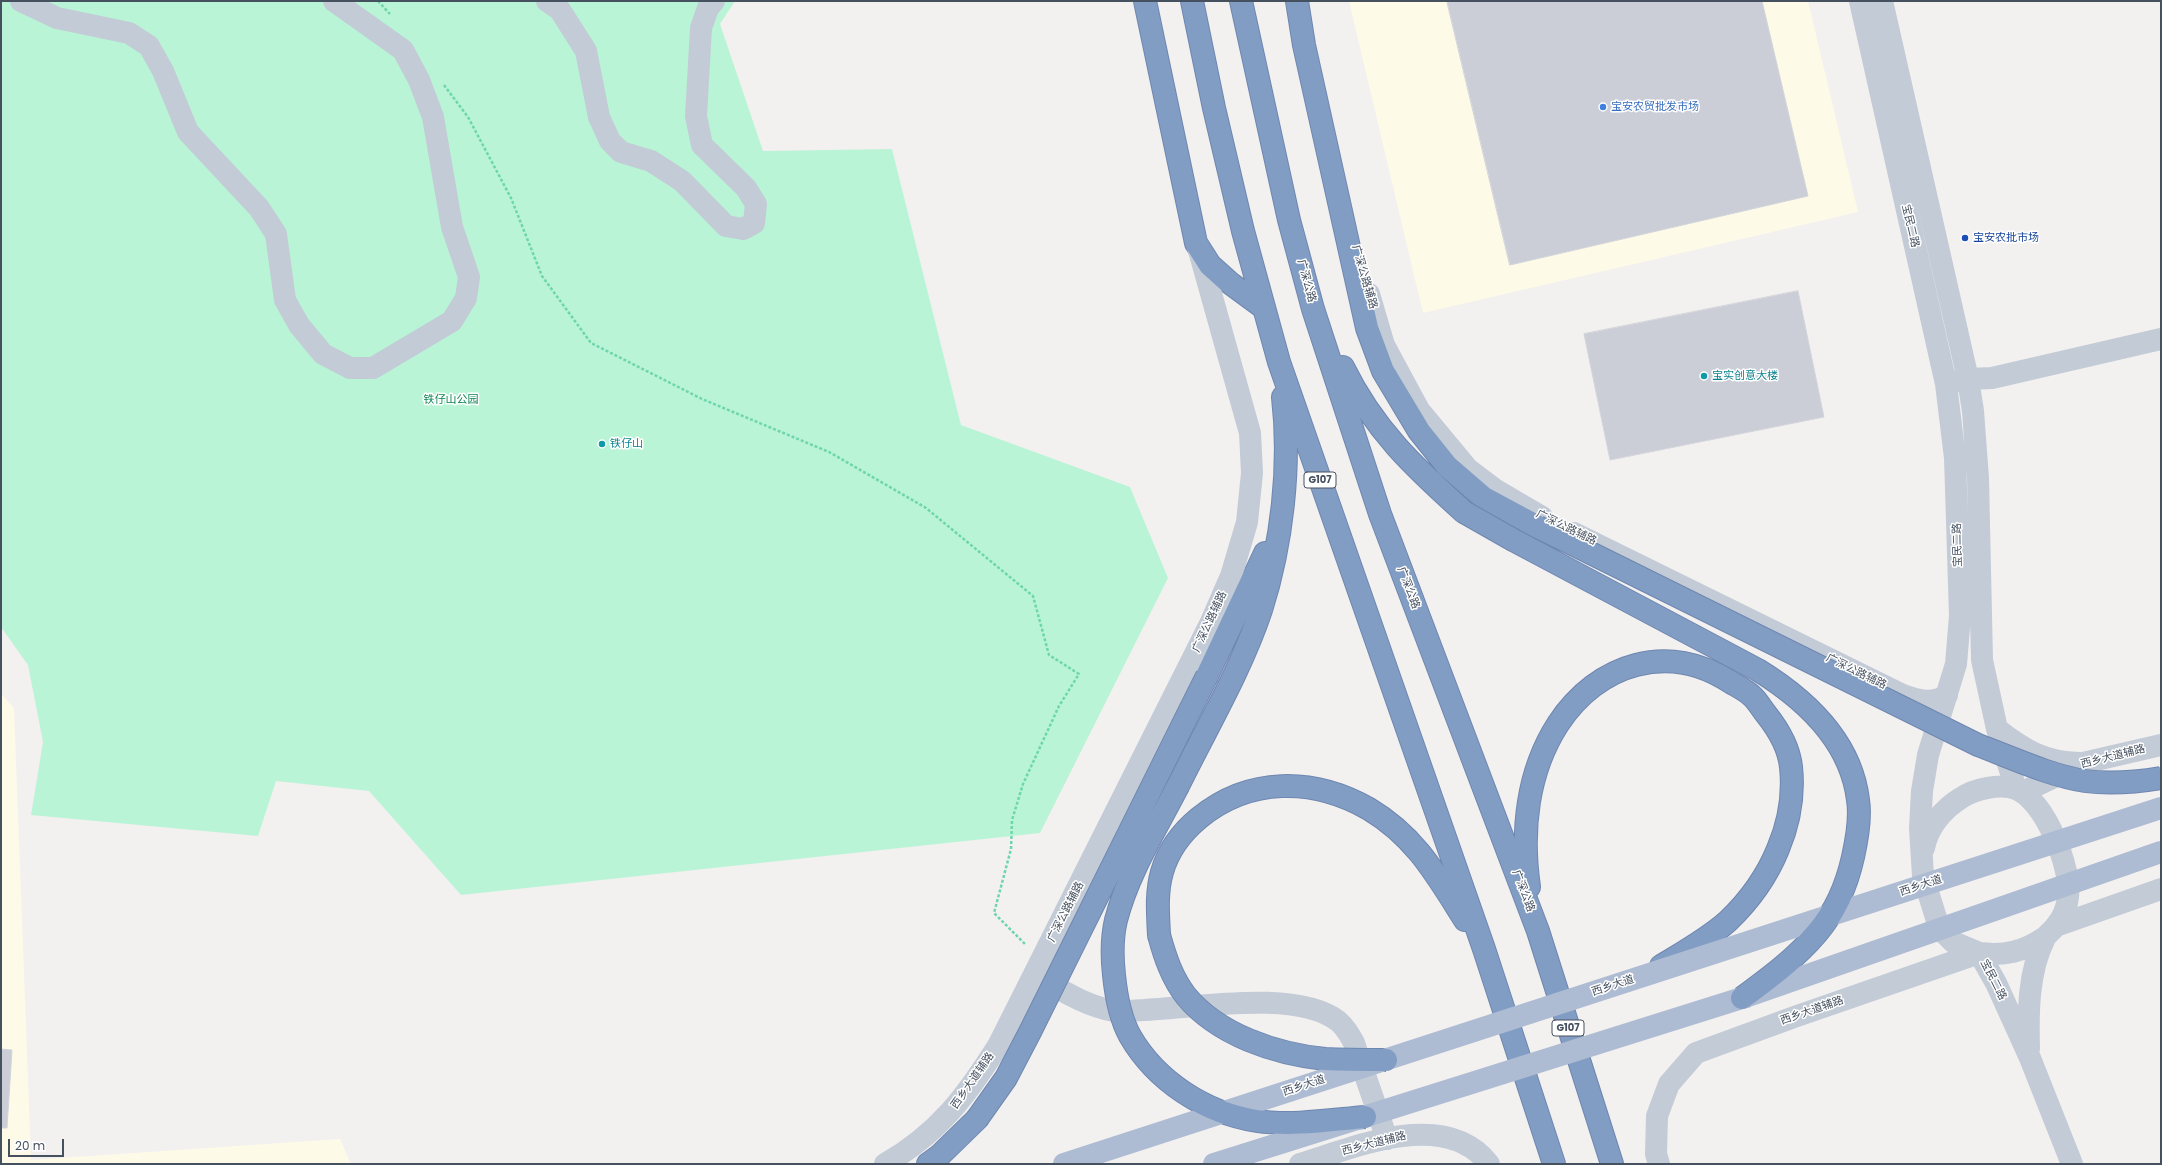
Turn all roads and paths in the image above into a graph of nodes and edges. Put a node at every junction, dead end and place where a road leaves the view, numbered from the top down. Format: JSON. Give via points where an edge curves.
{"nodes":[{"id":1,"x":21,"y":1,"type":"edge"},
{"id":2,"x":334,"y":1,"type":"edge"},
{"id":3,"x":378,"y":1,"type":"edge"},
{"id":4,"x":547,"y":1,"type":"edge"},
{"id":5,"x":714,"y":1,"type":"edge"},
{"id":6,"x":1145,"y":1,"type":"edge"},
{"id":7,"x":1192,"y":1,"type":"edge"},
{"id":8,"x":1241,"y":1,"type":"edge"},
{"id":9,"x":1297,"y":1,"type":"edge"},
{"id":10,"x":1860,"y":1,"type":"edge"},
{"id":11,"x":1882,"y":1,"type":"edge"},
{"id":12,"x":392,"y":17,"type":"dead end"},
{"id":13,"x":439,"y":79,"type":"dead end"},
{"id":14,"x":1338,"y":195,"type":"junction"},
{"id":15,"x":1196,"y":243,"type":"junction"},
{"id":16,"x":1264,"y":308,"type":"junction"},
{"id":17,"x":1313,"y":309,"type":"junction"},
{"id":18,"x":2161,"y":339,"type":"edge"},
{"id":19,"x":1279,"y":362,"type":"junction"},
{"id":20,"x":1968,"y":379,"type":"junction"},
{"id":21,"x":1946,"y":384,"type":"junction"},
{"id":22,"x":1280,"y":521,"type":"junction"},
{"id":23,"x":1947,"y":695,"type":"junction"},
{"id":24,"x":1996,"y":729,"type":"junction"},
{"id":25,"x":2161,"y":745,"type":"edge"},
{"id":26,"x":2083,"y":763,"type":"junction"},
{"id":27,"x":2161,"y":778,"type":"edge"},
{"id":28,"x":2019,"y":790,"type":"junction"},
{"id":29,"x":2161,"y":808,"type":"edge"},
{"id":30,"x":2161,"y":852,"type":"edge"},
{"id":31,"x":1921,"y":861,"type":"junction"},
{"id":32,"x":2161,"y":889,"type":"edge"},
{"id":33,"x":1538,"y":931,"type":"junction"},
{"id":34,"x":2050,"y":932,"type":"junction"},
{"id":35,"x":1484,"y":949,"type":"junction"},
{"id":36,"x":1979,"y":953,"type":"junction"},
{"id":37,"x":1038,"y":968,"type":"junction"},
{"id":38,"x":1645,"y":976,"type":"junction"},
{"id":39,"x":1742,"y":998,"type":"junction"},
{"id":40,"x":2030,"y":1058,"type":"junction"},
{"id":41,"x":1386,"y":1060,"type":"junction"},
{"id":42,"x":1365,"y":1117,"type":"junction"},
{"id":43,"x":1387,"y":1139,"type":"junction"},
{"id":44,"x":885,"y":1164,"type":"edge"},
{"id":45,"x":928,"y":1164,"type":"edge"},
{"id":46,"x":1064,"y":1164,"type":"edge"},
{"id":47,"x":1214,"y":1164,"type":"edge"},
{"id":48,"x":1300,"y":1164,"type":"edge"},
{"id":49,"x":1489,"y":1164,"type":"edge"},
{"id":50,"x":1554,"y":1164,"type":"edge"},
{"id":51,"x":1612,"y":1164,"type":"edge"},
{"id":52,"x":1659,"y":1164,"type":"edge"},
{"id":53,"x":2072,"y":1164,"type":"edge"}],
"edges":[{"from":1,"to":2,"type":"street","via":[[57,18],[129,34],[149,46],[163,71],[188,132],[259,208],[276,234],[285,300],[300,325],[323,354],[350,368],[373,368],[452,321],[466,298],[468,277],[452,227],[433,117],[419,80],[403,50]]},
{"from":3,"to":12,"type":"path"},
{"from":4,"to":5,"type":"street","via":[[560,10],[586,50],[599,117],[610,141],[621,152],[651,161],[682,180],[726,226],[743,229],[754,223],[756,204],[746,188],[702,146],[696,116],[701,28],[708,8]]},
{"from":6,"to":15,"type":"highway"},
{"from":7,"to":16,"type":"highway","number":"G107","via":[[1214,108]]},
{"from":8,"to":17,"type":"highway","name":"广深公路","number":"G107","via":[[1289,220]]},
{"from":9,"to":14,"type":"highway","via":[[1304,44]]},
{"from":10,"to":21,"type":"street","name":"宝民二路"},
{"from":11,"to":20,"type":"street","name":"宝民二路"},
{"from":13,"to":37,"type":"path","via":[[468,117],[511,198],[542,276],[591,343],[702,399],[829,452],[926,508],[1033,596],[1048,655],[1079,674],[1059,706],[1023,784],[1012,820],[1011,849],[994,913]]},
{"from":14,"to":23,"type":"street","name":"广深公路辅路","via":[[1389,357],[1419,410],[1468,469],[1496,490],[1538,515],[1903,695],[1929,702],[1940,700]]},
{"from":14,"to":27,"type":"highway","bridge":true,"via":[[1367,328],[1383,371],[1419,431],[1447,466],[1484,498],[1985,747],[2031,766],[2085,781],[2142,781]]},
{"from":15,"to":16,"type":"highway","via":[[1210,265]]},
{"from":15,"to":37,"type":"street","name":"广深公路辅路","via":[[1250,433],[1252,474],[1247,522],[1231,576],[1211,622]]},
{"from":16,"to":19,"type":"highway","number":"G107"},
{"from":17,"to":33,"type":"highway","name":"广深公路","number":"G107","via":[[1380,514]]},
{"from":17,"to":39,"type":"highway","bridge":true,"via":[[1352,385],[1381,430],[1412,465],[1464,512],[1758,670],[1792,692],[1834,737],[1849,765],[1858,800],[1858,835],[1850,871],[1838,900],[1818,932],[1798,955]]},
{"from":18,"to":20,"type":"street","via":[[1992,378]]},
{"from":19,"to":22,"type":"highway","via":[[1285,415],[1285,469]]},
{"from":19,"to":35,"type":"highway","number":"G107"},
{"from":20,"to":21,"type":"street"},
{"from":20,"to":24,"type":"street","name":"宝民二路","via":[[1978,478],[1982,660]]},
{"from":21,"to":23,"type":"street","name":"宝民二路","via":[[1955,458],[1960,616],[1956,664]]},
{"from":22,"to":42,"type":"highway","bridge":true,"via":[[1261,610],[1244,653],[1127,886],[1116,922],[1112,959],[1116,998],[1130,1035],[1153,1066],[1184,1093],[1220,1112],[1257,1121],[1308,1122]]},
{"from":22,"to":45,"type":"highway","bridge":true,"via":[[1207,676],[1006,1078],[977,1118]]},
{"from":23,"to":31,"type":"street","name":"宝民二路","via":[[1928,755],[1922,791]]},
{"from":24,"to":26,"type":"street","via":[[2037,756]]},
{"from":24,"to":28,"type":"street","name":"宝民二路"},
{"from":25,"to":26,"type":"street","name":"西乡大道辅路"},
{"from":26,"to":28,"type":"street","name":"西乡大道辅路"},
{"from":28,"to":31,"type":"street","name":"西乡大道辅路","via":[[1989,788],[1962,797],[1951,804],[1940,815],[1931,830],[1924,845]]},
{"from":28,"to":34,"type":"street","name":"宝民二路","via":[[2032,800],[2043,816],[2061,853],[2068,878],[2068,897],[2064,913]]},
{"from":29,"to":38,"type":"main road","name":"西乡大道","bridge":true},
{"from":30,"to":39,"type":"main road","bridge":true},
{"from":31,"to":36,"type":"street","name":"宝民二路","via":[[1922,876],[1944,934],[1953,942]]},
{"from":32,"to":34,"type":"street","name":"西乡大道辅路"},
{"from":33,"to":38,"type":"highway","bridge":true,"via":[[1529,885],[1526,827],[1531,792],[1551,736],[1566,712],[1588,689],[1613,672],[1645,662],[1675,661],[1716,672],[1753,697],[1779,731],[1791,765],[1792,799],[1784,833],[1771,865],[1752,894],[1729,920],[1706,939]]},
{"from":33,"to":51,"type":"highway","name":"广深公路","number":"G107"},
{"from":34,"to":36,"type":"street","name":"西乡大道辅路","via":[[2016,953]]},
{"from":34,"to":40,"type":"street","name":"宝民二路","via":[[2031,985],[2028,1018]]},
{"from":35,"to":41,"type":"highway","bridge":true,"via":[[1423,855],[1395,827],[1368,809],[1334,794],[1303,786],[1274,786],[1242,793],[1215,805],[1192,824],[1174,844],[1162,871],[1157,901],[1159,935],[1168,966],[1186,996],[1211,1019],[1244,1038],[1285,1053],[1325,1059]]},
{"from":35,"to":50,"type":"highway","number":"G107"},
{"from":36,"to":40,"type":"street","name":"宝民二路","via":[[1996,983]]},
{"from":36,"to":52,"type":"street","name":"西乡大道辅路","via":[[1696,1053],[1669,1084],[1657,1116],[1656,1154]]},
{"from":37,"to":43,"type":"street","via":[[1092,1005],[1115,1011],[1255,1003],[1301,1007],[1320,1012],[1338,1021],[1354,1042]]},
{"from":37,"to":44,"type":"street","name":"西乡大道辅路","via":[[999,1044],[949,1115],[920,1141]]},
{"from":38,"to":41,"type":"main road","name":"西乡大道","bridge":true},
{"from":39,"to":42,"type":"main road","bridge":true},
{"from":40,"to":53,"type":"street","name":"宝民二路"},
{"from":41,"to":46,"type":"main road","name":"西乡大道","bridge":true},
{"from":42,"to":47,"type":"main road","bridge":true},
{"from":43,"to":48,"type":"street","name":"西乡大道辅路"},
{"from":43,"to":49,"type":"street","name":"西乡大道辅路","via":[[1418,1134],[1455,1140],[1471,1148]]}]}
